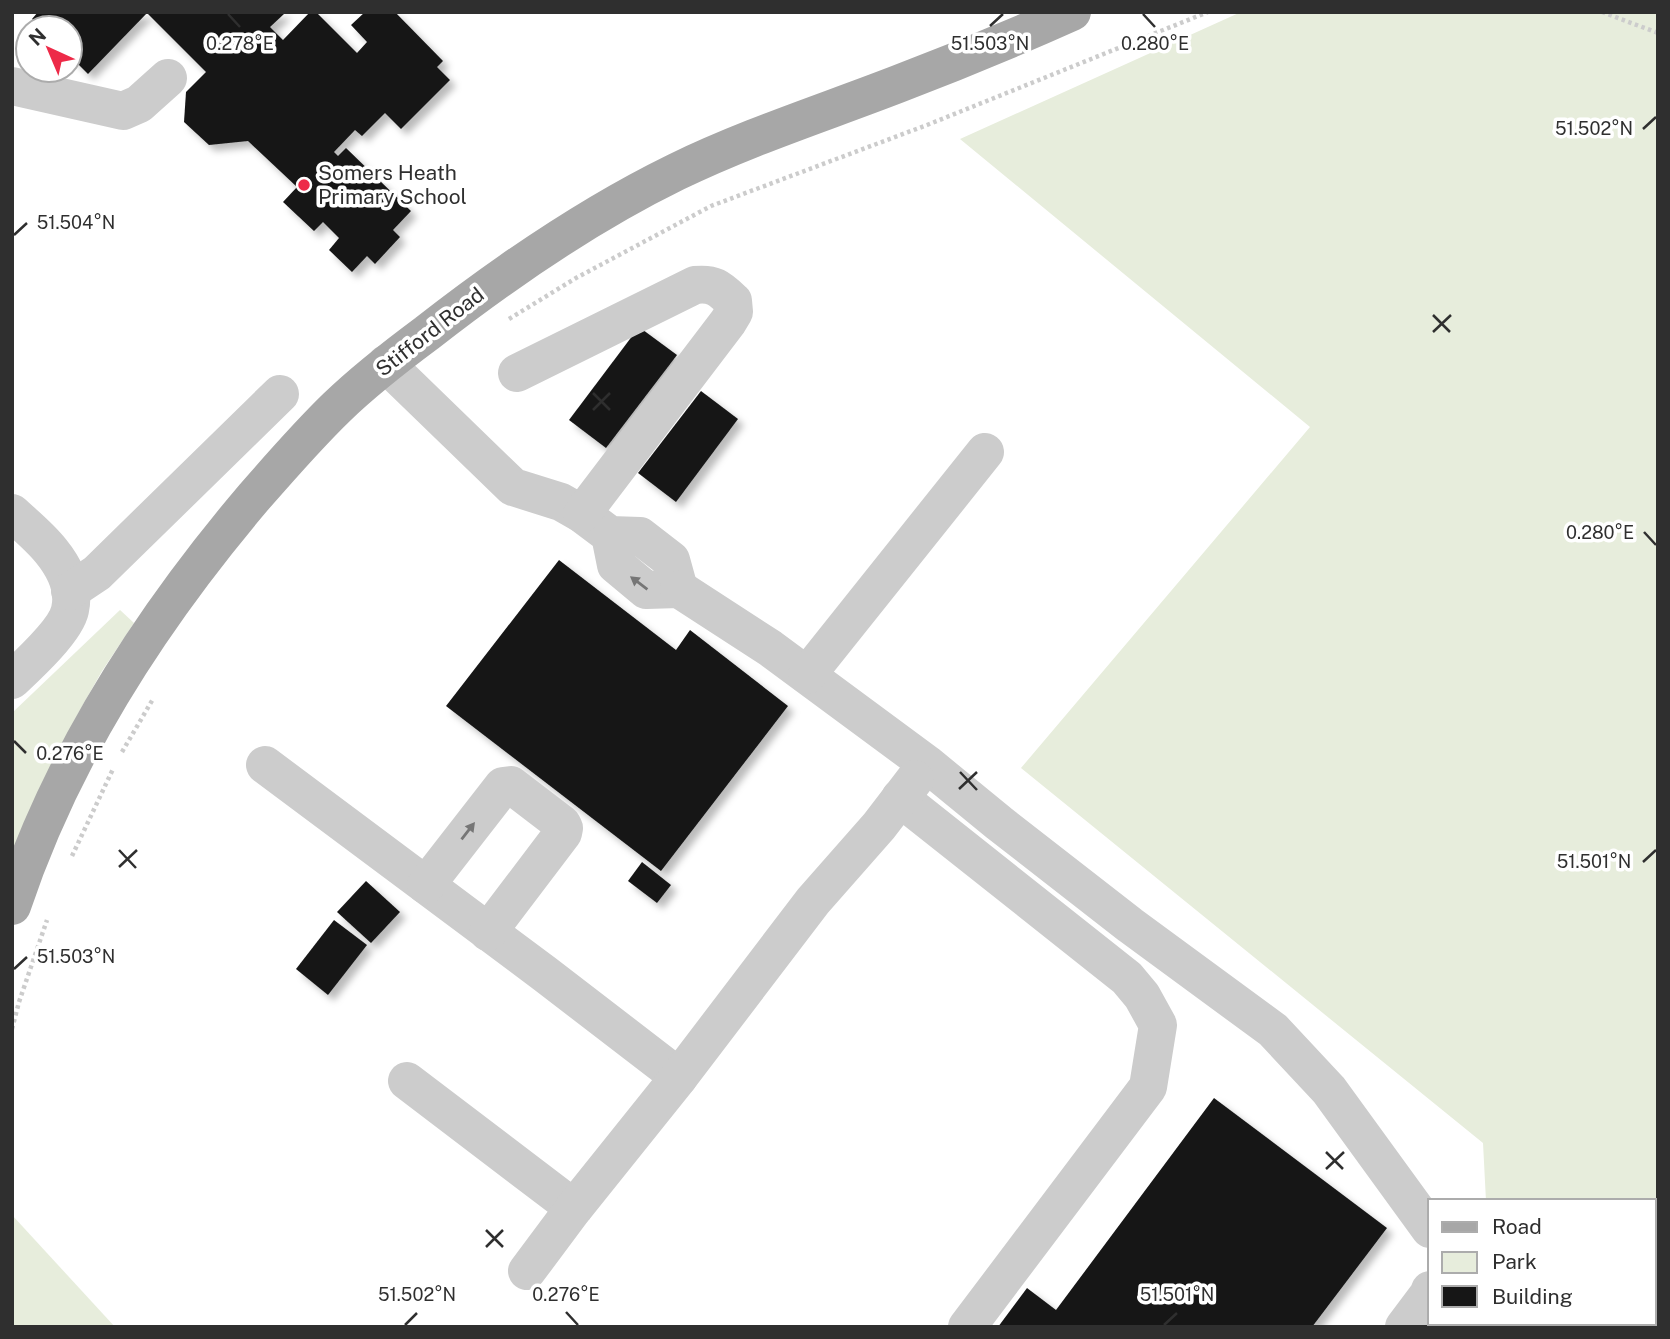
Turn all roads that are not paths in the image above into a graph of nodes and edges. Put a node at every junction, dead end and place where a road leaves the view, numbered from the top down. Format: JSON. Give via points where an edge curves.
{"nodes":[{"id":1,"x":1072,"y":12,"type":"edge"},
{"id":2,"x":168,"y":78,"type":"dead end"},
{"id":3,"x":12,"y":86,"type":"edge"},
{"id":4,"x":386,"y":364,"type":"junction"},
{"id":5,"x":517,"y":373,"type":"dead end"},
{"id":6,"x":280,"y":394,"type":"dead end"},
{"id":7,"x":985,"y":452,"type":"dead end"},
{"id":8,"x":12,"y":513,"type":"edge"},
{"id":9,"x":596,"y":524,"type":"junction"},
{"id":10,"x":70,"y":591,"type":"junction"},
{"id":11,"x":807,"y":675,"type":"junction"},
{"id":12,"x":12,"y":680,"type":"edge"},
{"id":13,"x":927,"y":764,"type":"junction"},
{"id":14,"x":265,"y":765,"type":"dead end"},
{"id":15,"x":900,"y":798,"type":"junction"},
{"id":16,"x":426,"y":885,"type":"junction"},
{"id":17,"x":30,"y":911,"type":"edge"},
{"id":18,"x":488,"y":932,"type":"junction"},
{"id":19,"x":679,"y":1077,"type":"junction"},
{"id":20,"x":407,"y":1081,"type":"dead end"},
{"id":21,"x":574,"y":1208,"type":"junction"},
{"id":22,"x":1428,"y":1226,"type":"edge"},
{"id":23,"x":527,"y":1271,"type":"dead end"},
{"id":24,"x":1428,"y":1295,"type":"edge"},
{"id":25,"x":967,"y":1327,"type":"edge"},
{"id":26,"x":1404,"y":1327,"type":"edge"}],
"edges":[{"from":1,"to":4,"type":"main road","name":"Stifford Road","via":[[898,84],[753,137],[675,173],[534,253]]},
{"from":2,"to":3,"type":"street","via":[[139,104],[123,111]]},
{"from":4,"to":9,"type":"street","via":[[513,488],[561,502]]},
{"from":4,"to":17,"type":"main road","name":"Stifford Road","via":[[295,450],[168,606],[72,765],[39,836]]},
{"from":5,"to":9,"type":"street","via":[[695,285],[710,284],[733,301],[734,312],[728,322]]},
{"from":6,"to":10,"type":"street","via":[[97,573]]},
{"from":7,"to":11,"type":"street"},
{"from":8,"to":10,"type":"street","via":[[50,550],[67,575]]},
{"from":9,"to":11,"type":"street","via":[[640,536],[671,560],[679,589]]},
{"from":10,"to":12,"type":"street","via":[[70,611],[58,632]]},
{"from":11,"to":13,"type":"street"},
{"from":13,"to":15,"type":"street"},
{"from":13,"to":22,"type":"street","via":[[1119,917],[1273,1030],[1329,1090]]},
{"from":14,"to":16,"type":"street"},
{"from":15,"to":19,"type":"street","via":[[813,901]]},
{"from":15,"to":25,"type":"street","via":[[1127,978],[1158,1026],[1148,1087]]},
{"from":16,"to":18,"type":"street"},
{"from":16,"to":18,"type":"street","one_way":true,"via":[[503,786],[511,785],[564,828]]},
{"from":18,"to":19,"type":"street"},
{"from":19,"to":21,"type":"street"},
{"from":20,"to":21,"type":"street"},
{"from":21,"to":23,"type":"street"},
{"from":24,"to":26,"type":"street"}]}
